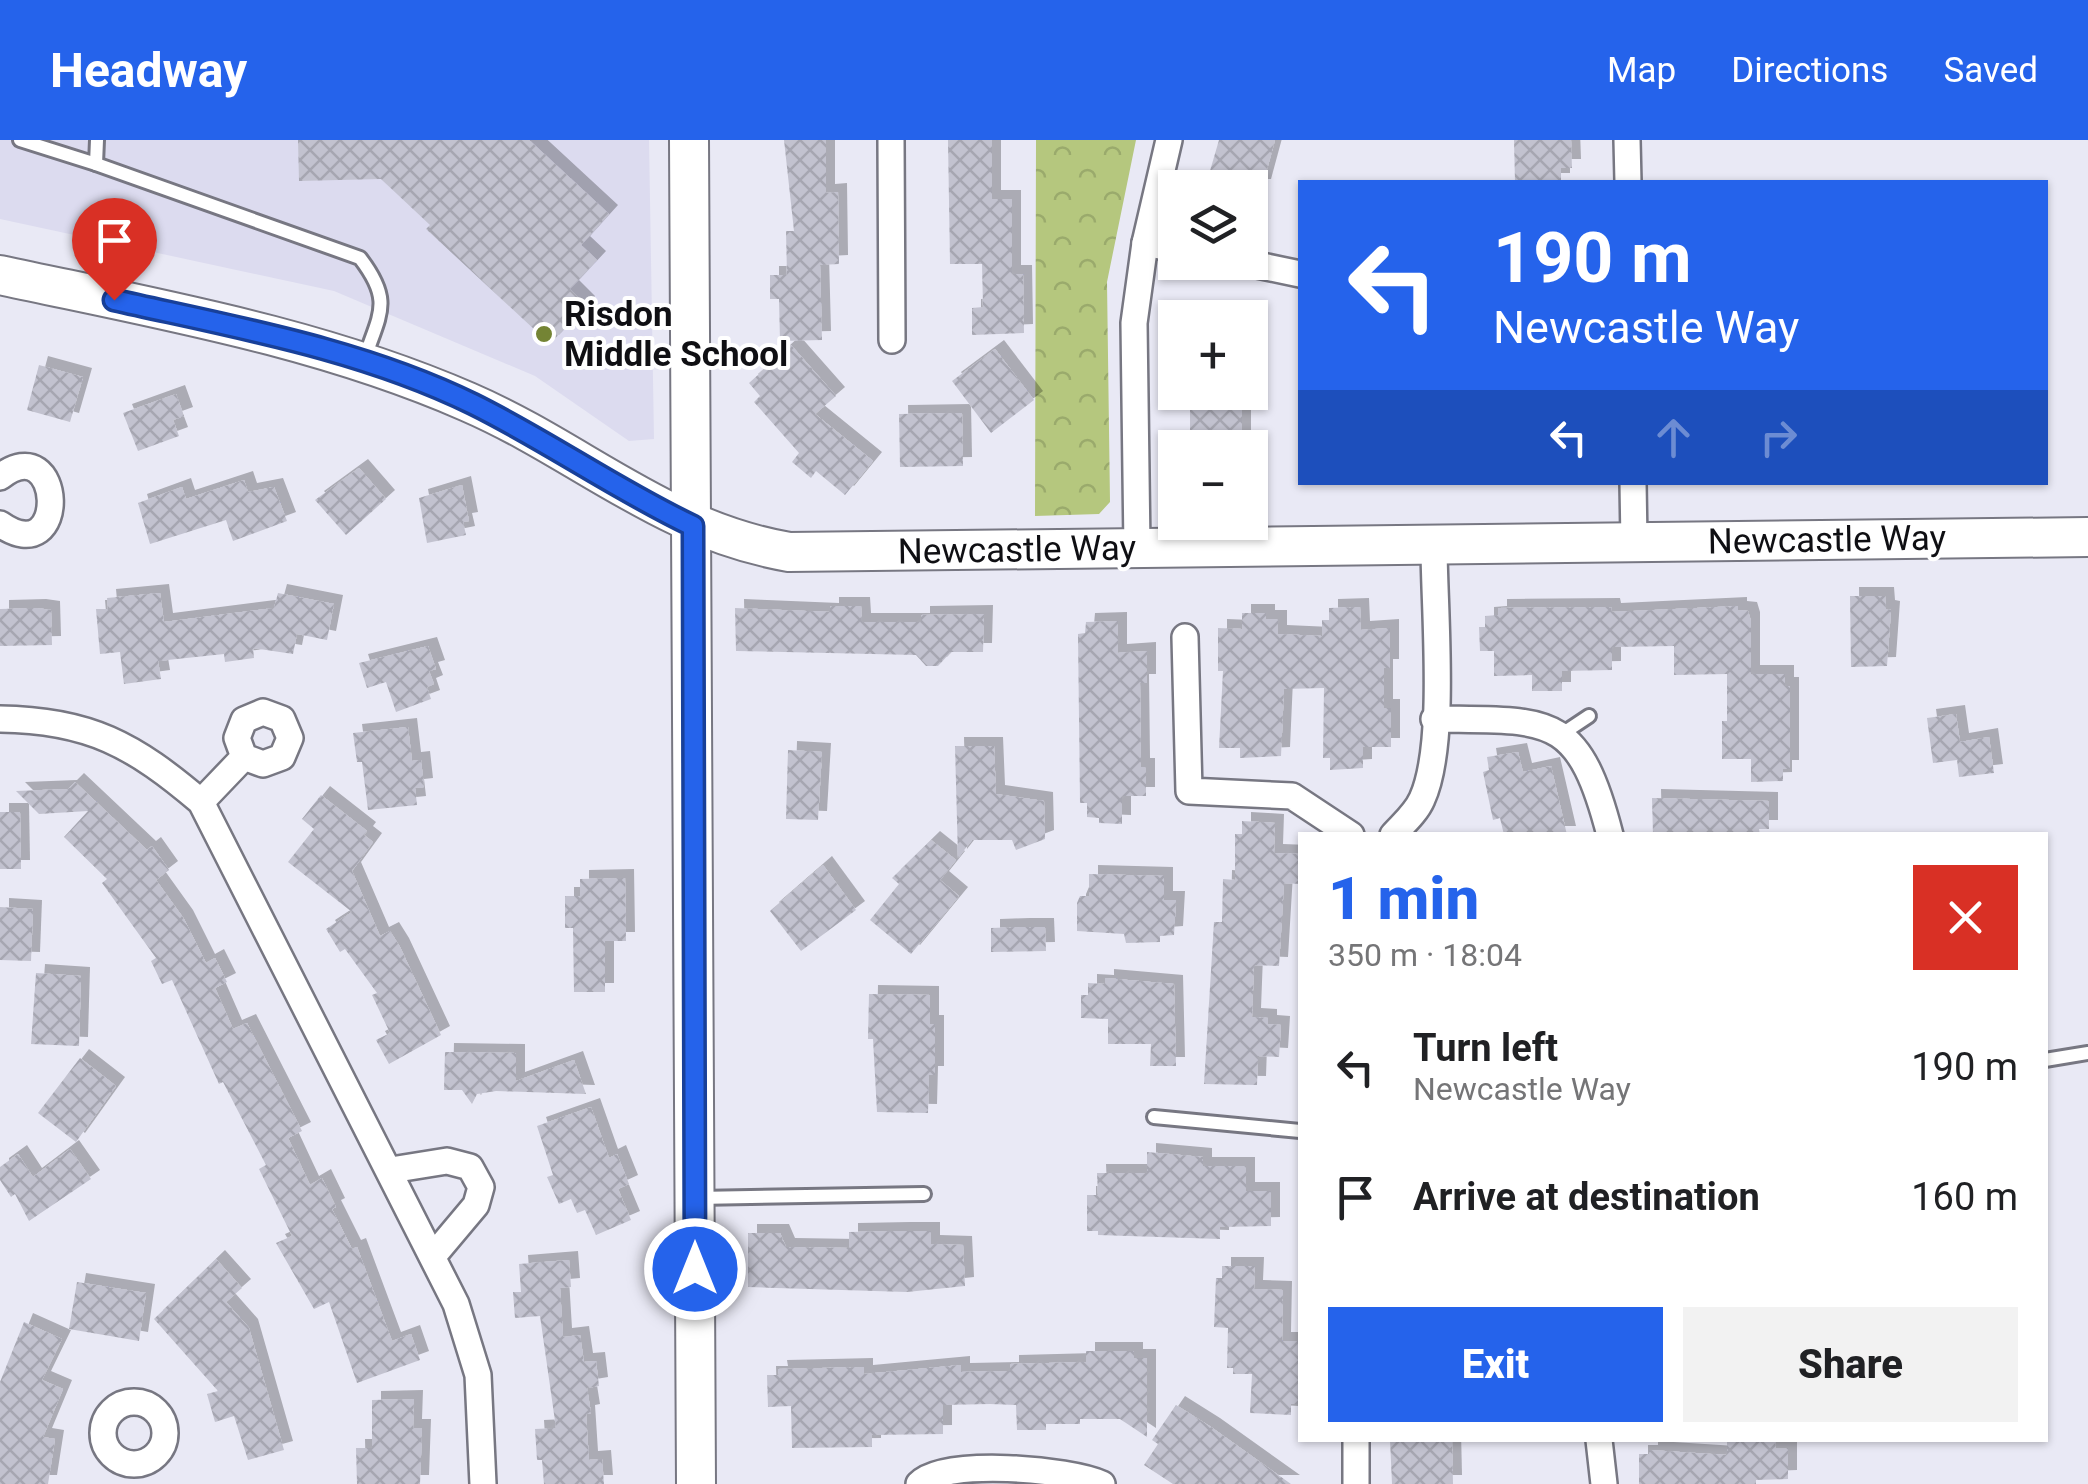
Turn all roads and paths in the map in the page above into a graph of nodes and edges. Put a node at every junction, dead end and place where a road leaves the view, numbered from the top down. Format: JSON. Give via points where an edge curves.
{"nodes":[{"id":1,"x":20,"y":140,"type":"edge"},
{"id":2,"x":97,"y":140,"type":"edge"},
{"id":3,"x":689,"y":140,"type":"edge"},
{"id":4,"x":891,"y":140,"type":"edge"},
{"id":5,"x":1169,"y":140,"type":"edge"},
{"id":6,"x":1627,"y":140,"type":"edge"},
{"id":7,"x":96,"y":164,"type":"junction"},
{"id":8,"x":1628,"y":180,"type":"edge"},
{"id":9,"x":1145,"y":244,"type":"junction"},
{"id":10,"x":1158,"y":246,"type":"edge"},
{"id":11,"x":1268,"y":267,"type":"edge"},
{"id":12,"x":1298,"y":274,"type":"edge"},
{"id":13,"x":0,"y":275,"type":"edge"},
{"id":14,"x":892,"y":340,"type":"dead end"},
{"id":15,"x":363,"y":362,"type":"junction"},
{"id":16,"x":0,"y":477,"type":"edge"},
{"id":17,"x":1633,"y":485,"type":"edge"},
{"id":18,"x":0,"y":524,"type":"edge"},
{"id":19,"x":693,"y":526,"type":"junction"},
{"id":20,"x":2088,"y":538,"type":"edge"},
{"id":21,"x":1634,"y":542,"type":"junction"},
{"id":22,"x":1434,"y":546,"type":"junction"},
{"id":23,"x":1137,"y":548,"type":"junction"},
{"id":24,"x":1184,"y":637,"type":"dead end"},
{"id":25,"x":1589,"y":716,"type":"dead end"},
{"id":26,"x":0,"y":720,"type":"edge"},
{"id":27,"x":1434,"y":720,"type":"junction"},
{"id":28,"x":1562,"y":734,"type":"junction"},
{"id":29,"x":244,"y":757,"type":"dead end"},
{"id":30,"x":200,"y":802,"type":"junction"},
{"id":31,"x":1346,"y":832,"type":"edge"},
{"id":32,"x":1395,"y":832,"type":"edge"},
{"id":33,"x":1609,"y":832,"type":"edge"},
{"id":34,"x":2088,"y":1053,"type":"edge"},
{"id":35,"x":2048,"y":1060,"type":"edge"},
{"id":36,"x":1154,"y":1117,"type":"dead end"},
{"id":37,"x":1298,"y":1131,"type":"edge"},
{"id":38,"x":391,"y":1170,"type":"junction"},
{"id":39,"x":924,"y":1194,"type":"dead end"},
{"id":40,"x":695,"y":1198,"type":"junction"},
{"id":41,"x":434,"y":1255,"type":"junction"},
{"id":42,"x":1356,"y":1442,"type":"edge"},
{"id":43,"x":1599,"y":1442,"type":"edge"},
{"id":44,"x":483,"y":1484,"type":"edge"},
{"id":45,"x":696,"y":1484,"type":"edge"},
{"id":46,"x":919,"y":1484,"type":"edge"},
{"id":47,"x":1102,"y":1484,"type":"edge"},
{"id":48,"x":1356,"y":1484,"type":"edge"},
{"id":49,"x":1604,"y":1484,"type":"edge"}],
"edges":[{"from":1,"to":7,"type":"lane"},
{"from":2,"to":7,"type":"lane"},
{"from":3,"to":19,"type":"main road"},
{"from":4,"to":14,"type":"street"},
{"from":5,"to":9,"type":"street"},
{"from":6,"to":8,"type":"street"},
{"from":7,"to":15,"type":"lane","via":[[360,258],[376,278],[383,304]]},
{"from":9,"to":10,"type":"street"},
{"from":9,"to":23,"type":"street","via":[[1134,323]]},
{"from":11,"to":12,"type":"street"},
{"from":13,"to":15,"type":"main road","name":"Newcastle Way"},
{"from":15,"to":19,"type":"main road","name":"Newcastle Way","via":[[472,403]]},
{"from":16,"to":18,"type":"street","via":[[18,468],[39,474],[60,501],[36,530],[14,532]]},
{"from":17,"to":21,"type":"street"},
{"from":19,"to":23,"type":"main road","name":"Newcastle Way","via":[[789,552]]},
{"from":19,"to":40,"type":"main road"},
{"from":20,"to":21,"type":"main road","name":"Newcastle Way"},
{"from":21,"to":22,"type":"main road","name":"Newcastle Way"},
{"from":22,"to":23,"type":"main road","name":"Newcastle Way"},
{"from":22,"to":27,"type":"street"},
{"from":24,"to":31,"type":"street","via":[[1189,791],[1292,796]]},
{"from":25,"to":28,"type":"lane"},
{"from":26,"to":30,"type":"street","via":[[46,720],[119,742]]},
{"from":27,"to":28,"type":"street","via":[[1528,721]]},
{"from":27,"to":32,"type":"street","via":[[1425,792]]},
{"from":28,"to":33,"type":"street","via":[[1596,764]]},
{"from":29,"to":30,"type":"street"},
{"from":30,"to":38,"type":"street"},
{"from":34,"to":35,"type":"lane"},
{"from":36,"to":37,"type":"lane"},
{"from":38,"to":41,"type":"street"},
{"from":38,"to":41,"type":"street","via":[[448,1161],[470,1167],[481,1187],[476,1206]]},
{"from":39,"to":40,"type":"lane"},
{"from":40,"to":45,"type":"main road"},
{"from":41,"to":44,"type":"street","via":[[478,1376]]},
{"from":42,"to":48,"type":"street"},
{"from":43,"to":49,"type":"street"},
{"from":46,"to":47,"type":"street","via":[[944,1470],[970,1468]]}]}
